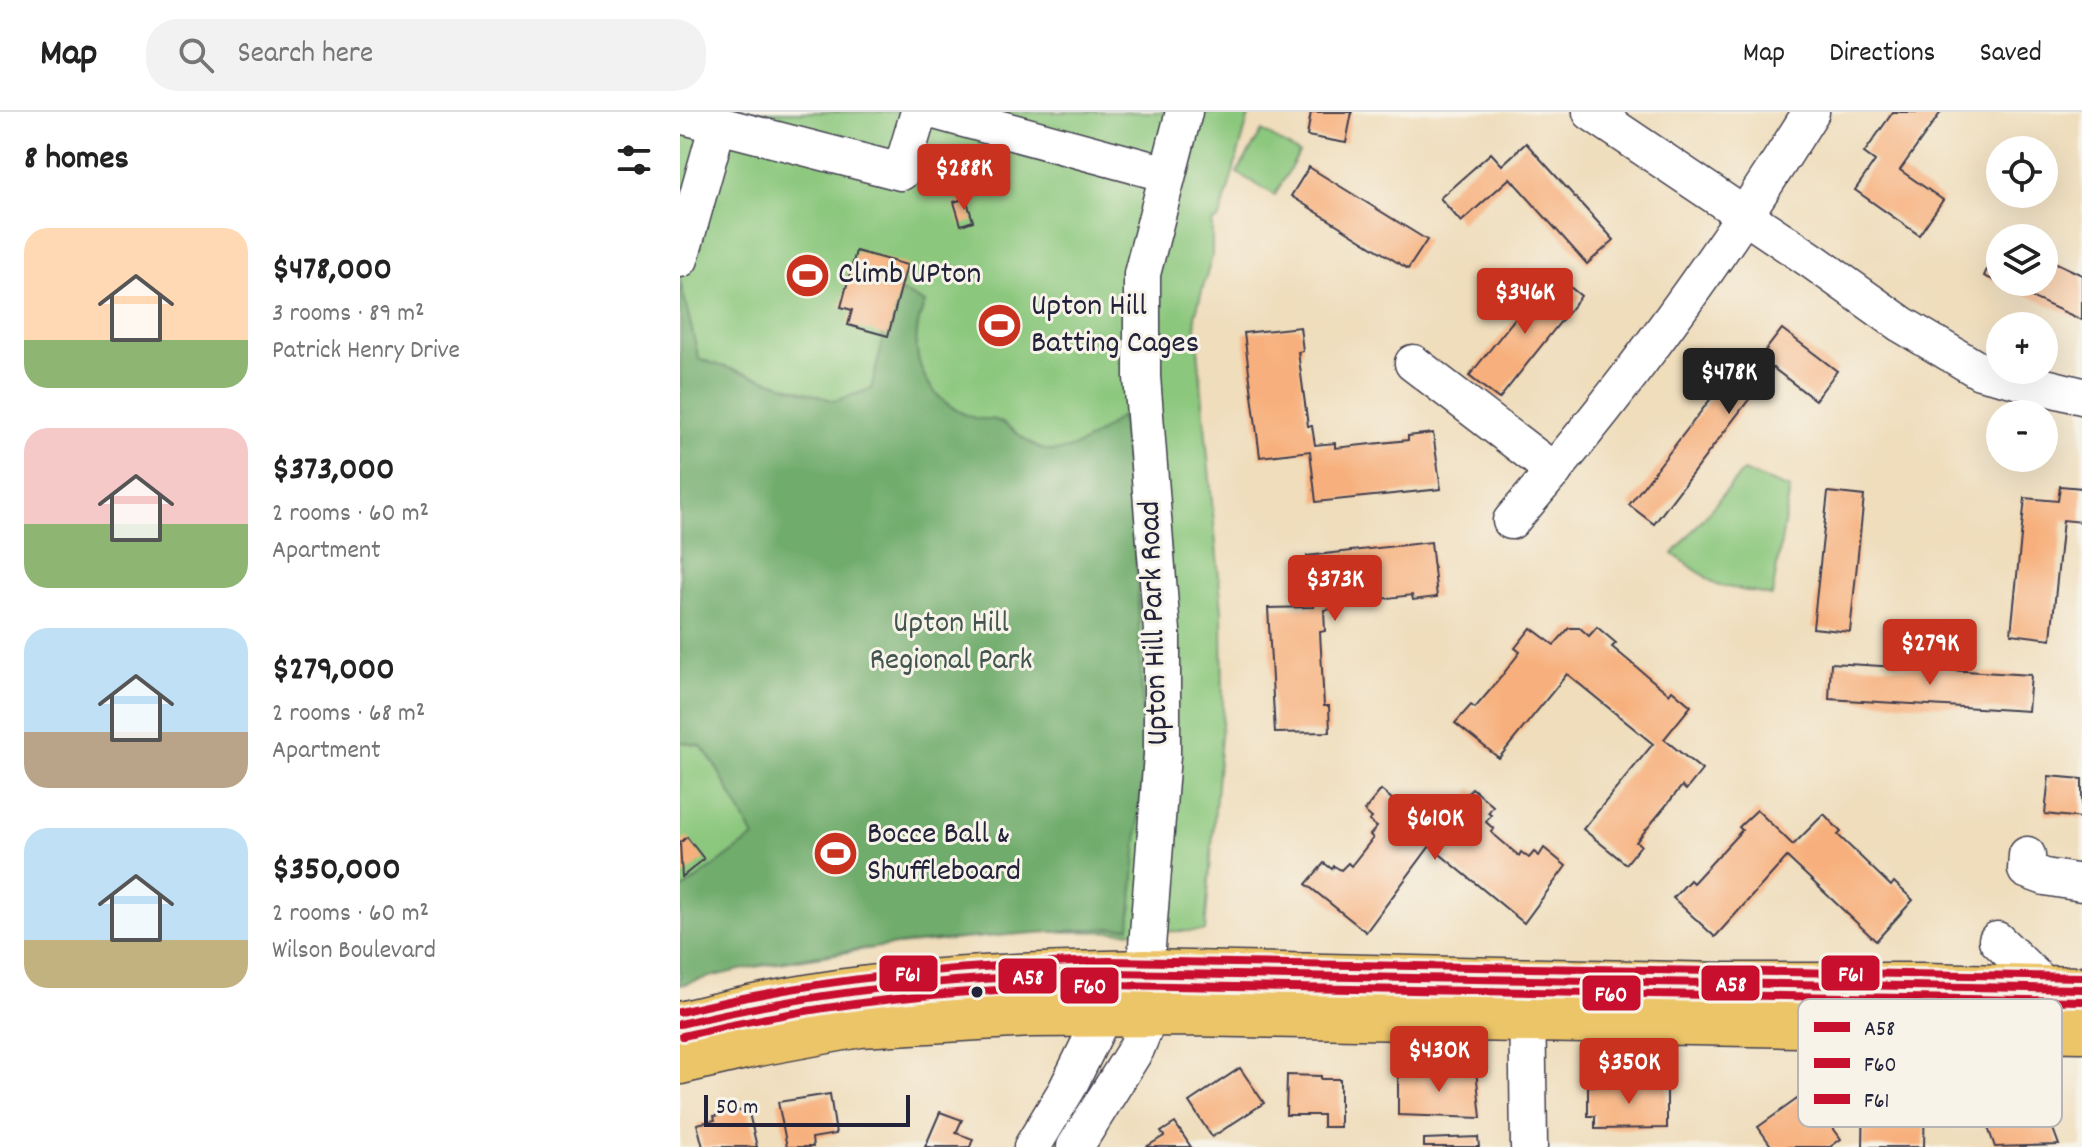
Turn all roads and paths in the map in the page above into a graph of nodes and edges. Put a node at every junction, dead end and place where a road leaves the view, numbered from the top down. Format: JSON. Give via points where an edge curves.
{"nodes":[{"id":1,"x":919,"y":112,"type":"edge"},
{"id":2,"x":938,"y":112,"type":"edge"},
{"id":3,"x":1184,"y":112,"type":"edge"},
{"id":4,"x":1591,"y":112,"type":"edge"},
{"id":5,"x":1811,"y":112,"type":"edge"},
{"id":6,"x":680,"y":115,"type":"edge"},
{"id":7,"x":718,"y":124,"type":"junction"},
{"id":8,"x":1167,"y":174,"type":"junction"},
{"id":9,"x":1744,"y":217,"type":"junction"},
{"id":10,"x":680,"y":259,"type":"edge"},
{"id":11,"x":1413,"y":363,"type":"dead end"},
{"id":12,"x":2082,"y":396,"type":"edge"},
{"id":13,"x":1554,"y":471,"type":"junction"},
{"id":14,"x":1511,"y":521,"type":"dead end"},
{"id":15,"x":2027,"y":855,"type":"dead end"},
{"id":16,"x":2082,"y":883,"type":"edge"},
{"id":17,"x":1997,"y":940,"type":"dead end"},
{"id":18,"x":2064,"y":988,"type":"edge"},
{"id":19,"x":1148,"y":993,"type":"junction"},
{"id":20,"x":1527,"y":1000,"type":"junction"},
{"id":21,"x":1104,"y":1014,"type":"junction"},
{"id":22,"x":1798,"y":1018,"type":"edge"},
{"id":23,"x":680,"y":1024,"type":"edge"},
{"id":24,"x":2062,"y":1029,"type":"edge"},
{"id":25,"x":2082,"y":1030,"type":"edge"},
{"id":26,"x":680,"y":1062,"type":"edge"},
{"id":27,"x":1032,"y":1147,"type":"edge"},
{"id":28,"x":1075,"y":1147,"type":"edge"},
{"id":29,"x":1529,"y":1147,"type":"edge"}],
"edges":[{"from":1,"to":7,"type":"street","via":[[901,172]]},
{"from":2,"to":8,"type":"street"},
{"from":3,"to":8,"type":"street","name":"Upton Hill Park Road"},
{"from":4,"to":9,"type":"street"},
{"from":5,"to":9,"type":"street"},
{"from":6,"to":7,"type":"street"},
{"from":7,"to":10,"type":"street"},
{"from":8,"to":19,"type":"street","name":"Upton Hill Park Road","via":[[1142,274],[1142,377],[1162,631],[1162,755]]},
{"from":9,"to":12,"type":"street","via":[[1980,371]]},
{"from":9,"to":13,"type":"street"},
{"from":11,"to":13,"type":"street"},
{"from":13,"to":14,"type":"street"},
{"from":15,"to":16,"type":"street","via":[[2026,870]]},
{"from":17,"to":18,"type":"street"},
{"from":18,"to":20,"type":"main road"},
{"from":19,"to":20,"type":"main road"},
{"from":19,"to":21,"type":"main road"},
{"from":19,"to":23,"type":"main road","via":[[1023,976],[854,989]]},
{"from":19,"to":28,"type":"street","name":"Upton Hill Park Road","via":[[1136,1049]]},
{"from":20,"to":22,"type":"main road"},
{"from":20,"to":29,"type":"street"},
{"from":21,"to":26,"type":"main road","via":[[860,1025]]},
{"from":21,"to":27,"type":"street"},
{"from":24,"to":25,"type":"main road"}]}
